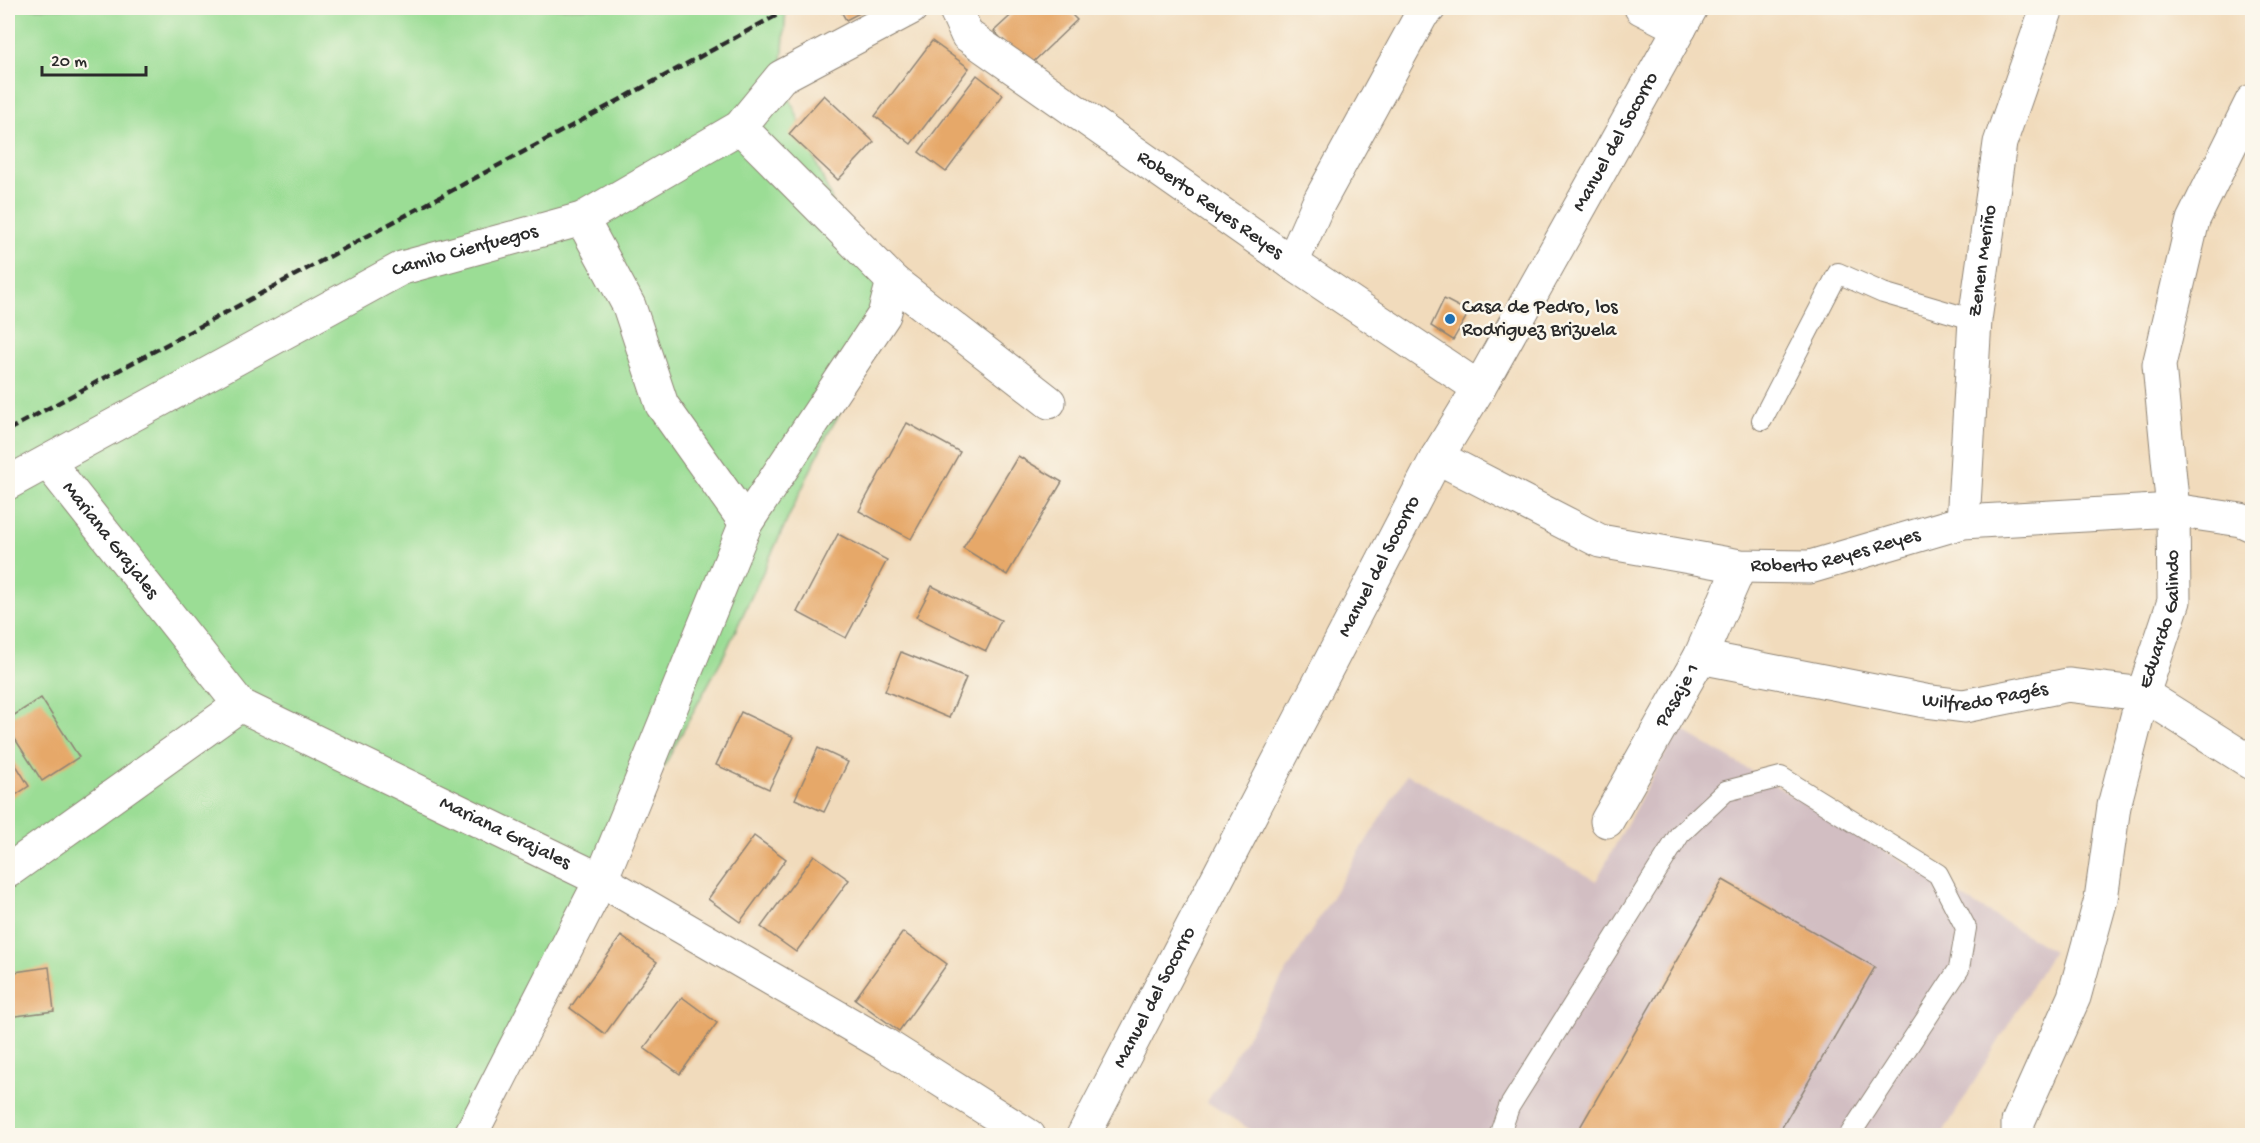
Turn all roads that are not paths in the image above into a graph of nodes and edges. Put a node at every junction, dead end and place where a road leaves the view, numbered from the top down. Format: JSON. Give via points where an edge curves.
{"nodes":[{"id":1,"x":911,"y":8,"type":"edge"},
{"id":2,"x":954,"y":8,"type":"edge"},
{"id":3,"x":1429,"y":8,"type":"edge"},
{"id":4,"x":1641,"y":8,"type":"edge"},
{"id":5,"x":2048,"y":8,"type":"edge"},
{"id":6,"x":1685,"y":18,"type":"edge"},
{"id":7,"x":2253,"y":101,"type":"edge"},
{"id":8,"x":740,"y":127,"type":"junction"},
{"id":9,"x":582,"y":219,"type":"junction"},
{"id":10,"x":1292,"y":263,"type":"junction"},
{"id":11,"x":893,"y":281,"type":"junction"},
{"id":12,"x":1976,"y":320,"type":"junction"},
{"id":13,"x":1479,"y":388,"type":"junction"},
{"id":14,"x":1049,"y":402,"type":"dead end"},
{"id":15,"x":1762,"y":420,"type":"dead end"},
{"id":16,"x":1437,"y":457,"type":"junction"},
{"id":17,"x":48,"y":462,"type":"junction"},
{"id":18,"x":8,"y":483,"type":"edge"},
{"id":19,"x":2173,"y":510,"type":"junction"},
{"id":20,"x":1963,"y":522,"type":"junction"},
{"id":21,"x":746,"y":524,"type":"junction"},
{"id":22,"x":2253,"y":525,"type":"edge"},
{"id":23,"x":1740,"y":566,"type":"junction"},
{"id":24,"x":1700,"y":657,"type":"junction"},
{"id":25,"x":2143,"y":694,"type":"junction"},
{"id":26,"x":240,"y":705,"type":"junction"},
{"id":27,"x":2253,"y":763,"type":"edge"},
{"id":28,"x":1607,"y":821,"type":"dead end"},
{"id":29,"x":8,"y":871,"type":"edge"},
{"id":30,"x":601,"y":880,"type":"junction"},
{"id":31,"x":470,"y":1136,"type":"edge"},
{"id":32,"x":1029,"y":1136,"type":"edge"},
{"id":33,"x":1083,"y":1136,"type":"edge"},
{"id":34,"x":1498,"y":1136,"type":"edge"},
{"id":35,"x":1849,"y":1136,"type":"edge"},
{"id":36,"x":2018,"y":1136,"type":"edge"}],
"edges":[{"from":1,"to":8,"type":"street","name":"Camilo Cienfuegos","via":[[781,77]]},
{"from":2,"to":10,"type":"street","name":"Roberto Reyes Reyes","via":[[968,35]]},
{"from":3,"to":10,"type":"street","via":[[1422,14],[1318,204]]},
{"from":4,"to":6,"type":"street"},
{"from":5,"to":12,"type":"street","name":"Zenen Meriño","via":[[2000,144]]},
{"from":6,"to":13,"type":"street","name":"Manuel del Socorro"},
{"from":7,"to":19,"type":"street","name":"Eduardo Galindo","via":[[2193,220],[2160,365]]},
{"from":8,"to":9,"type":"street","name":"Camilo Cienfuegos"},
{"from":8,"to":11,"type":"street"},
{"from":9,"to":17,"type":"street","name":"Camilo Cienfuegos","via":[[402,268]]},
{"from":9,"to":21,"type":"street","via":[[629,306],[662,405]]},
{"from":10,"to":13,"type":"street","name":"Roberto Reyes Reyes"},
{"from":11,"to":14,"type":"street"},
{"from":11,"to":21,"type":"street","via":[[884,315]]},
{"from":12,"to":15,"type":"lane","via":[[1883,293],[1838,273]]},
{"from":12,"to":20,"type":"street","name":"Zenen Meriño"},
{"from":13,"to":16,"type":"street","name":"Manuel del Socorro"},
{"from":16,"to":23,"type":"street","name":"Roberto Reyes Reyes","via":[[1600,541]]},
{"from":16,"to":33,"type":"street","name":"Manuel del Socorro"},
{"from":17,"to":18,"type":"street","name":"Camilo Cienfuegos"},
{"from":17,"to":26,"type":"street","name":"Mariana Grajales"},
{"from":19,"to":20,"type":"street","name":"Roberto Reyes Reyes"},
{"from":19,"to":22,"type":"street","name":"Roberto Reyes Reyes"},
{"from":19,"to":25,"type":"street","name":"Eduardo Galindo","via":[[2174,601]]},
{"from":20,"to":23,"type":"street","name":"Roberto Reyes Reyes","via":[[1810,567]]},
{"from":21,"to":30,"type":"street"},
{"from":23,"to":24,"type":"street","name":"Pasaje 1"},
{"from":24,"to":25,"type":"street","name":"Wilfredo Pagés","via":[[1964,706],[2068,685]]},
{"from":24,"to":28,"type":"street","name":"Pasaje 1"},
{"from":25,"to":27,"type":"street","name":"Wilfredo Pagés"},
{"from":25,"to":36,"type":"street","name":"Eduardo Galindo","via":[[2114,806],[2101,899],[2074,997],[2018,1122]]},
{"from":26,"to":29,"type":"street"},
{"from":26,"to":30,"type":"street","name":"Mariana Grajales"},
{"from":30,"to":31,"type":"street"},
{"from":30,"to":32,"type":"street","name":"Mariana Grajales","via":[[884,1044]]},
{"from":34,"to":35,"type":"lane","via":[[1509,1107],[1680,834],[1726,791],[1781,777],[1938,874],[1966,928],[1959,969]]}]}
